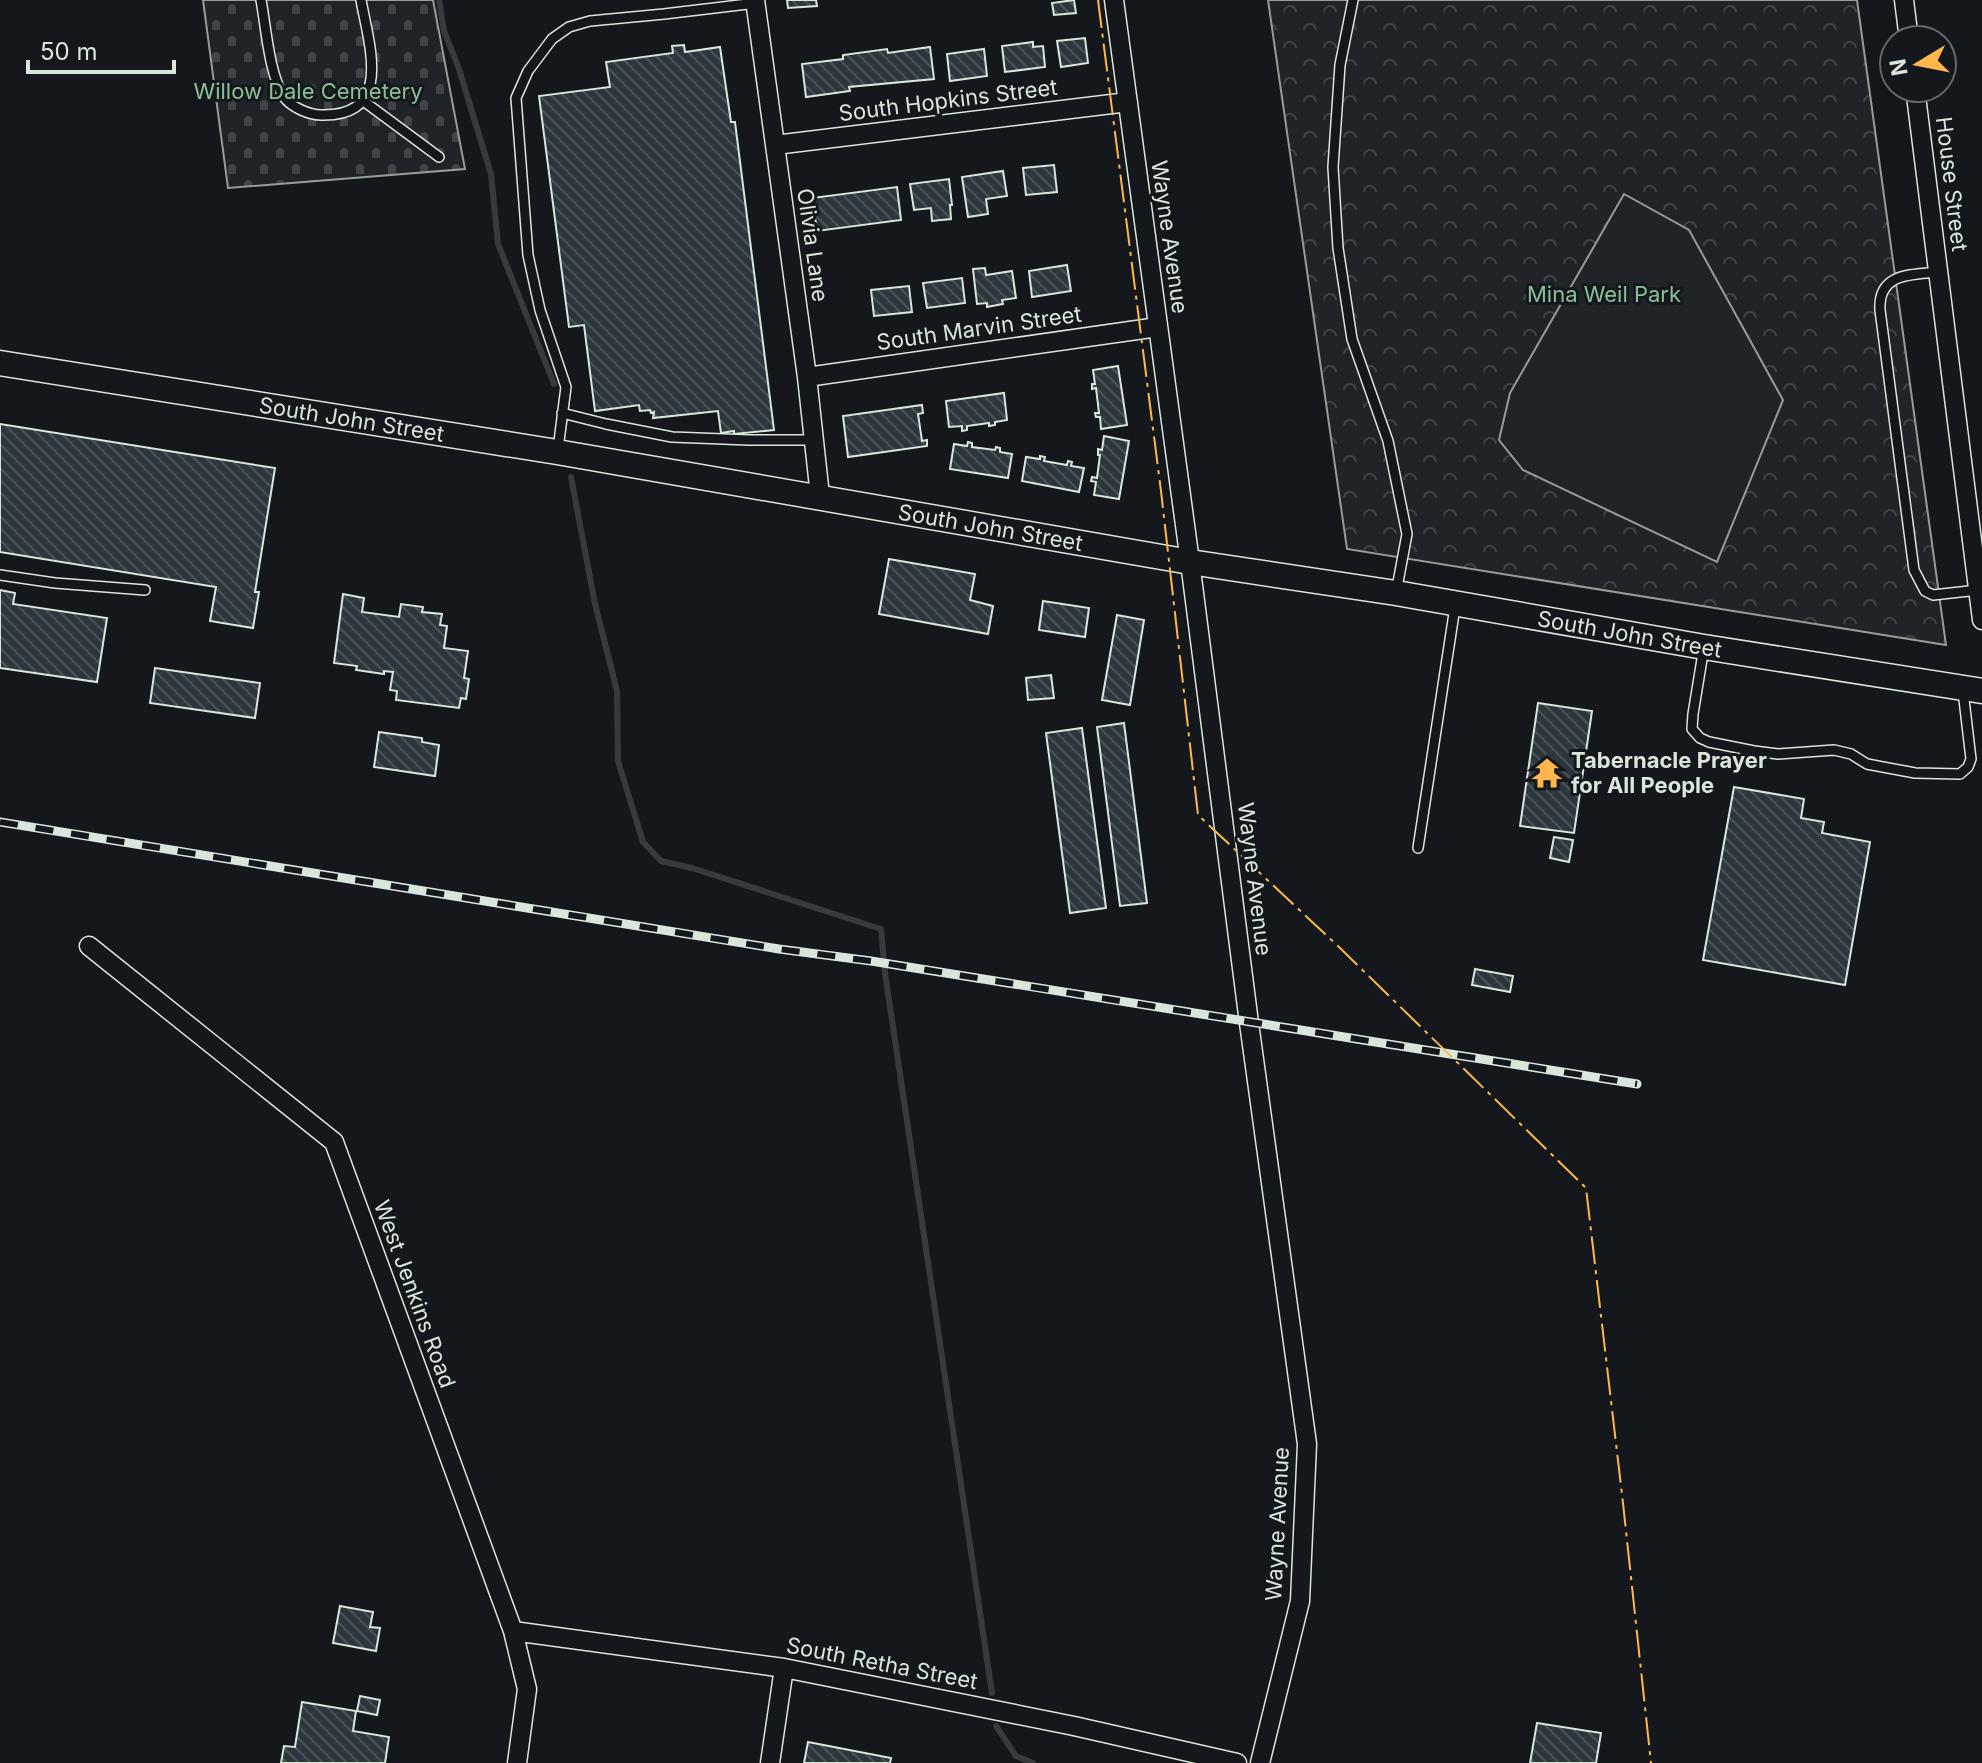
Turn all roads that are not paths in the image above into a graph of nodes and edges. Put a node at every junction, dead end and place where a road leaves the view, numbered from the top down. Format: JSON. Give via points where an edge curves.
{"nodes":[{"id":1,"x":261,"y":0,"type":"edge"},
{"id":2,"x":361,"y":0,"type":"edge"},
{"id":3,"x":1114,"y":0,"type":"edge"},
{"id":4,"x":1353,"y":0,"type":"edge"},
{"id":5,"x":1904,"y":0,"type":"edge"},
{"id":6,"x":756,"y":1,"type":"edge"},
{"id":7,"x":1907,"y":24,"type":"edge"},
{"id":8,"x":362,"y":100,"type":"junction"},
{"id":9,"x":1128,"y":102,"type":"junction"},
{"id":10,"x":1917,"y":104,"type":"edge"},
{"id":11,"x":775,"y":145,"type":"junction"},
{"id":12,"x":439,"y":157,"type":"dead end"},
{"id":13,"x":1938,"y":272,"type":"junction"},
{"id":14,"x":1158,"y":327,"type":"junction"},
{"id":15,"x":0,"y":363,"type":"edge"},
{"id":16,"x":807,"y":377,"type":"junction"},
{"id":17,"x":562,"y":413,"type":"junction"},
{"id":18,"x":813,"y":440,"type":"junction"},
{"id":19,"x":557,"y":452,"type":"junction"},
{"id":20,"x":820,"y":496,"type":"junction"},
{"id":21,"x":1190,"y":562,"type":"junction"},
{"id":22,"x":0,"y":575,"type":"edge"},
{"id":23,"x":145,"y":590,"type":"dead end"},
{"id":24,"x":1978,"y":590,"type":"junction"},
{"id":25,"x":1396,"y":593,"type":"junction"},
{"id":26,"x":1455,"y":603,"type":"junction"},
{"id":27,"x":1982,"y":620,"type":"edge"},
{"id":28,"x":1704,"y":647,"type":"junction"},
{"id":29,"x":1972,"y":690,"type":"edge"},
{"id":30,"x":1418,"y":848,"type":"dead end"},
{"id":31,"x":89,"y":946,"type":"dead end"},
{"id":32,"x":513,"y":1631,"type":"junction"},
{"id":33,"x":784,"y":1668,"type":"junction"},
{"id":34,"x":517,"y":1763,"type":"edge"},
{"id":35,"x":770,"y":1763,"type":"edge"},
{"id":36,"x":1237,"y":1763,"type":"edge"},
{"id":37,"x":1260,"y":1763,"type":"edge"}],
"edges":[{"from":1,"to":8,"type":"lane","via":[[275,77],[285,99],[310,115],[353,109]]},
{"from":2,"to":8,"type":"lane","via":[[373,70]]},
{"from":3,"to":9,"type":"street","name":"Wayne Avenue"},
{"from":4,"to":25,"type":"lane","via":[[1340,65],[1334,153],[1338,248],[1352,339],[1388,441],[1407,534]]},
{"from":5,"to":7,"type":"street"},
{"from":6,"to":11,"type":"street","name":"Olivia Lane"},
{"from":6,"to":17,"type":"lane","via":[[569,27],[552,39],[528,71],[516,98],[528,255],[566,387]]},
{"from":8,"to":12,"type":"lane"},
{"from":9,"to":11,"type":"street","name":"South Hopkins Street"},
{"from":9,"to":14,"type":"street","name":"Wayne Avenue"},
{"from":10,"to":13,"type":"street","name":"House Street"},
{"from":11,"to":16,"type":"street","name":"Olivia Lane"},
{"from":13,"to":24,"type":"street","name":"House Street"},
{"from":13,"to":24,"type":"lane","via":[[1891,281],[1879,298],[1880,310],[1914,570],[1933,595]]},
{"from":14,"to":16,"type":"street","name":"South Marvin Street"},
{"from":14,"to":21,"type":"street","name":"Wayne Avenue"},
{"from":15,"to":19,"type":"street","name":"South John Street"},
{"from":16,"to":18,"type":"street","name":"Olivia Lane"},
{"from":17,"to":18,"type":"lane","via":[[672,437]]},
{"from":17,"to":19,"type":"lane"},
{"from":18,"to":20,"type":"street","name":"Olivia Lane"},
{"from":19,"to":20,"type":"street","name":"South John Street"},
{"from":20,"to":21,"type":"street","name":"South John Street"},
{"from":21,"to":25,"type":"street","name":"South John Street"},
{"from":21,"to":37,"type":"street","name":"Wayne Avenue","via":[[1307,1444],[1300,1601]]},
{"from":22,"to":23,"type":"lane"},
{"from":24,"to":27,"type":"street","name":"House Street"},
{"from":25,"to":26,"type":"street","name":"South John Street"},
{"from":26,"to":28,"type":"street","name":"South John Street"},
{"from":26,"to":30,"type":"lane"},
{"from":28,"to":29,"type":"street","name":"South John Street"},
{"from":28,"to":29,"type":"lane","via":[[1692,729],[1709,742],[1754,751],[1834,750],[1903,771],[1960,774],[1971,759]]},
{"from":31,"to":32,"type":"street","name":"West Jenkins Road","via":[[334,1142]]},
{"from":32,"to":33,"type":"street","name":"South Retha Street"},
{"from":32,"to":34,"type":"street","name":"West Jenkins Road","via":[[527,1689]]},
{"from":33,"to":35,"type":"street"},
{"from":33,"to":36,"type":"street","name":"South Retha Street"}]}
